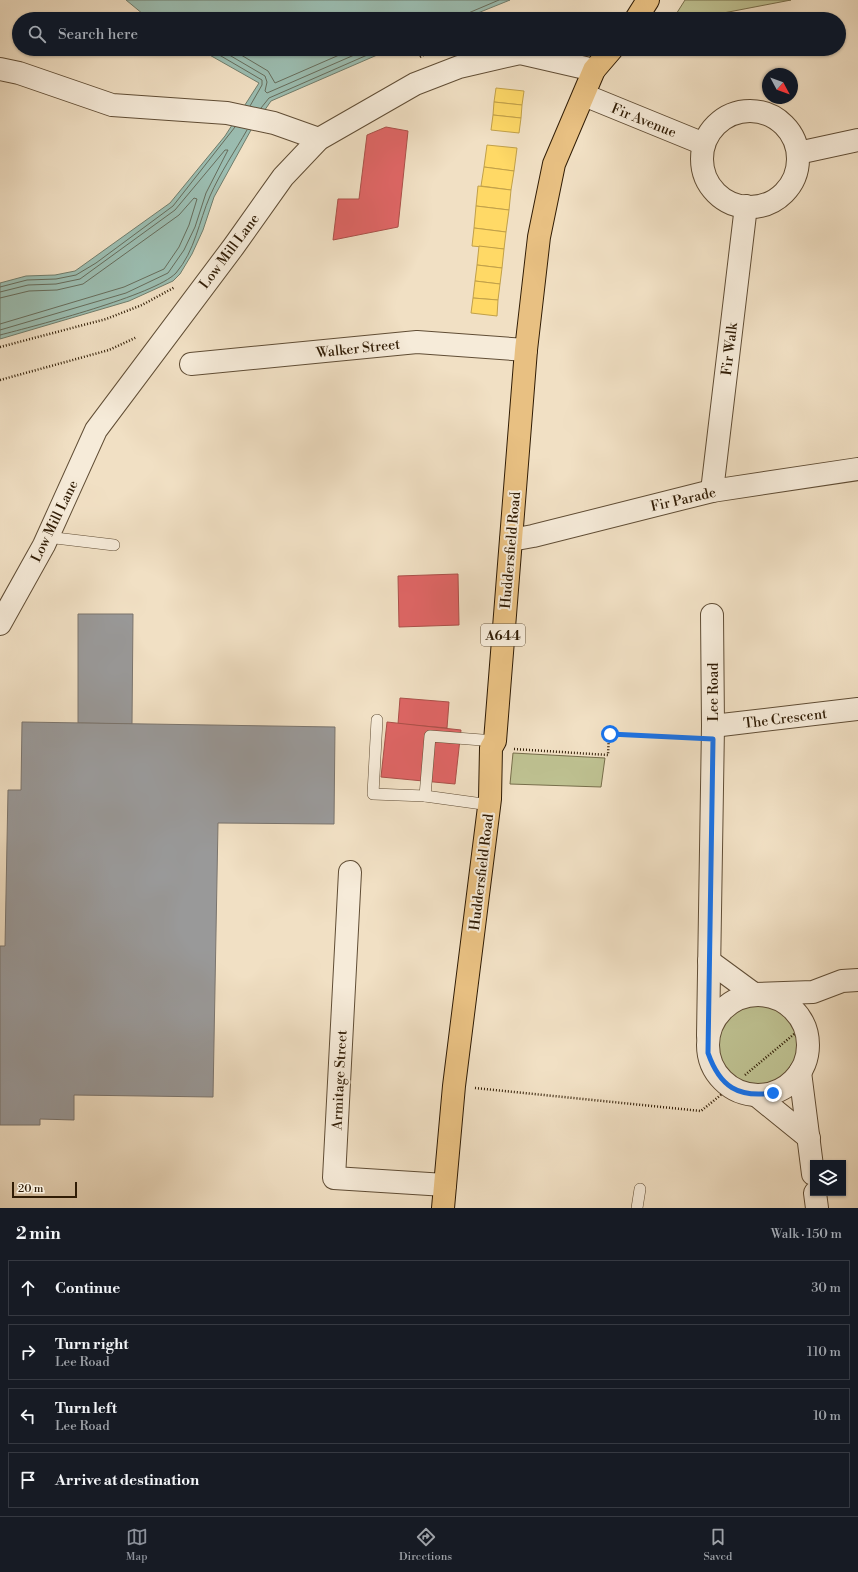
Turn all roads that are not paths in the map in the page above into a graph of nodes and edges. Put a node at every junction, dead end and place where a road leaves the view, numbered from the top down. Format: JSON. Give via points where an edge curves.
{"nodes":[{"id":1,"x":648,"y":0,"type":"edge"},
{"id":2,"x":640,"y":12,"type":"edge"},
{"id":3,"x":508,"y":56,"type":"edge"},
{"id":4,"x":533,"y":56,"type":"edge"},
{"id":5,"x":606,"y":56,"type":"edge"},
{"id":6,"x":0,"y":69,"type":"edge"},
{"id":7,"x":594,"y":70,"type":"junction"},
{"id":8,"x":584,"y":95,"type":"junction"},
{"id":9,"x":319,"y":139,"type":"junction"},
{"id":10,"x":858,"y":140,"type":"edge"},
{"id":11,"x":704,"y":144,"type":"junction"},
{"id":12,"x":798,"y":153,"type":"junction"},
{"id":13,"x":746,"y":206,"type":"junction"},
{"id":14,"x":526,"y":350,"type":"junction"},
{"id":15,"x":190,"y":364,"type":"dead end"},
{"id":16,"x":858,"y":469,"type":"edge"},
{"id":17,"x":712,"y":491,"type":"junction"},
{"id":18,"x":47,"y":537,"type":"junction"},
{"id":19,"x":511,"y":540,"type":"junction"},
{"id":20,"x":114,"y":545,"type":"dead end"},
{"id":21,"x":712,"y":615,"type":"dead end"},
{"id":22,"x":0,"y":624,"type":"edge"},
{"id":23,"x":858,"y":709,"type":"edge"},
{"id":24,"x":377,"y":720,"type":"dead end"},
{"id":25,"x":713,"y":733,"type":"junction"},
{"id":26,"x":493,"y":744,"type":"junction"},
{"id":27,"x":425,"y":796,"type":"junction"},
{"id":28,"x":490,"y":805,"type":"junction"},
{"id":29,"x":350,"y":872,"type":"dead end"},
{"id":30,"x":709,"y":961,"type":"junction"},
{"id":31,"x":858,"y":980,"type":"edge"},
{"id":32,"x":813,"y":992,"type":"junction"},
{"id":33,"x":754,"y":994,"type":"junction"},
{"id":34,"x":800,"y":1019,"type":"junction"},
{"id":35,"x":708,"y":1036,"type":"junction"},
{"id":36,"x":800,"y":1072,"type":"junction"},
{"id":37,"x":756,"y":1095,"type":"junction"},
{"id":38,"x":809,"y":1138,"type":"junction"},
{"id":39,"x":811,"y":1160,"type":"edge"},
{"id":40,"x":445,"y":1185,"type":"junction"},
{"id":41,"x":640,"y":1189,"type":"dead end"},
{"id":42,"x":815,"y":1196,"type":"edge"},
{"id":43,"x":443,"y":1208,"type":"edge"},
{"id":44,"x":637,"y":1208,"type":"edge"},
{"id":45,"x":817,"y":1208,"type":"edge"}],
"edges":[{"from":1,"to":2,"type":"highway"},
{"from":3,"to":9,"type":"street","name":"Low Mill Lane","via":[[459,68],[415,84]]},
{"from":4,"to":7,"type":"street","name":"Low Mill Lane"},
{"from":5,"to":7,"type":"highway","name":"Huddersfield Road","number":"A644"},
{"from":6,"to":9,"type":"street","via":[[19,73],[112,105],[228,114],[274,123]]},
{"from":7,"to":8,"type":"highway","name":"Huddersfield Road","number":"A644"},
{"from":8,"to":11,"type":"street","name":"Fir Avenue"},
{"from":8,"to":14,"type":"highway","name":"Huddersfield Road","number":"A644","via":[[554,164],[539,237]]},
{"from":9,"to":18,"type":"street","name":"Low Mill Lane","via":[[283,177],[96,430]]},
{"from":10,"to":12,"type":"street"},
{"from":11,"to":12,"type":"street","via":[[712,130],[724,119],[738,112],[754,111],[770,115],[784,124],[793,137]]},
{"from":11,"to":13,"type":"street","via":[[704,172],[710,185],[719,196],[732,203]]},
{"from":12,"to":13,"type":"street","via":[[798,167],[793,181],[785,192],[760,206]]},
{"from":13,"to":17,"type":"street","name":"Fir Walk"},
{"from":14,"to":15,"type":"street","name":"Walker Street","via":[[417,342]]},
{"from":14,"to":19,"type":"highway","name":"Huddersfield Road","number":"A644"},
{"from":16,"to":17,"type":"street","name":"Fir Parade"},
{"from":17,"to":19,"type":"street","name":"Fir Parade"},
{"from":18,"to":20,"type":"lane"},
{"from":18,"to":22,"type":"street","name":"Low Mill Lane"},
{"from":19,"to":26,"type":"highway","name":"Huddersfield Road","number":"A644"},
{"from":21,"to":25,"type":"street","name":"Lee Road"},
{"from":23,"to":25,"type":"street","name":"The Crescent"},
{"from":24,"to":27,"type":"lane","via":[[373,794]]},
{"from":25,"to":30,"type":"street","name":"Lee Road"},
{"from":26,"to":27,"type":"lane","via":[[430,736]]},
{"from":26,"to":28,"type":"highway","name":"Huddersfield Road","number":"A644"},
{"from":27,"to":28,"type":"lane"},
{"from":28,"to":40,"type":"highway","name":"Huddersfield Road","number":"A644","via":[[454,1086]]},
{"from":29,"to":40,"type":"street","name":"Armitage Street","via":[[334,1178]]},
{"from":30,"to":33,"type":"street","name":"Lee Road"},
{"from":30,"to":35,"type":"street","name":"Lee Road"},
{"from":31,"to":32,"type":"street","via":[[842,981]]},
{"from":32,"to":33,"type":"street"},
{"from":32,"to":34,"type":"street"},
{"from":33,"to":34,"type":"street","name":"Lee Road","via":[[770,995],[784,1002]]},
{"from":33,"to":35,"type":"street","name":"Lee Road","via":[[739,998],[725,1006],[714,1020]]},
{"from":34,"to":36,"type":"street","name":"Lee Road","via":[[808,1041],[807,1057]]},
{"from":35,"to":37,"type":"street","name":"Lee Road","via":[[708,1053],[714,1070],[730,1087],[739,1092]]},
{"from":36,"to":37,"type":"street","name":"Lee Road","via":[[789,1084],[773,1093]]},
{"from":36,"to":38,"type":"street","name":"Lee Road"},
{"from":37,"to":38,"type":"street","name":"Lee Road"},
{"from":38,"to":39,"type":"street","name":"Lee Road"},
{"from":40,"to":43,"type":"highway","name":"Huddersfield Road","number":"A644"},
{"from":41,"to":44,"type":"lane"},
{"from":42,"to":45,"type":"street"}]}
